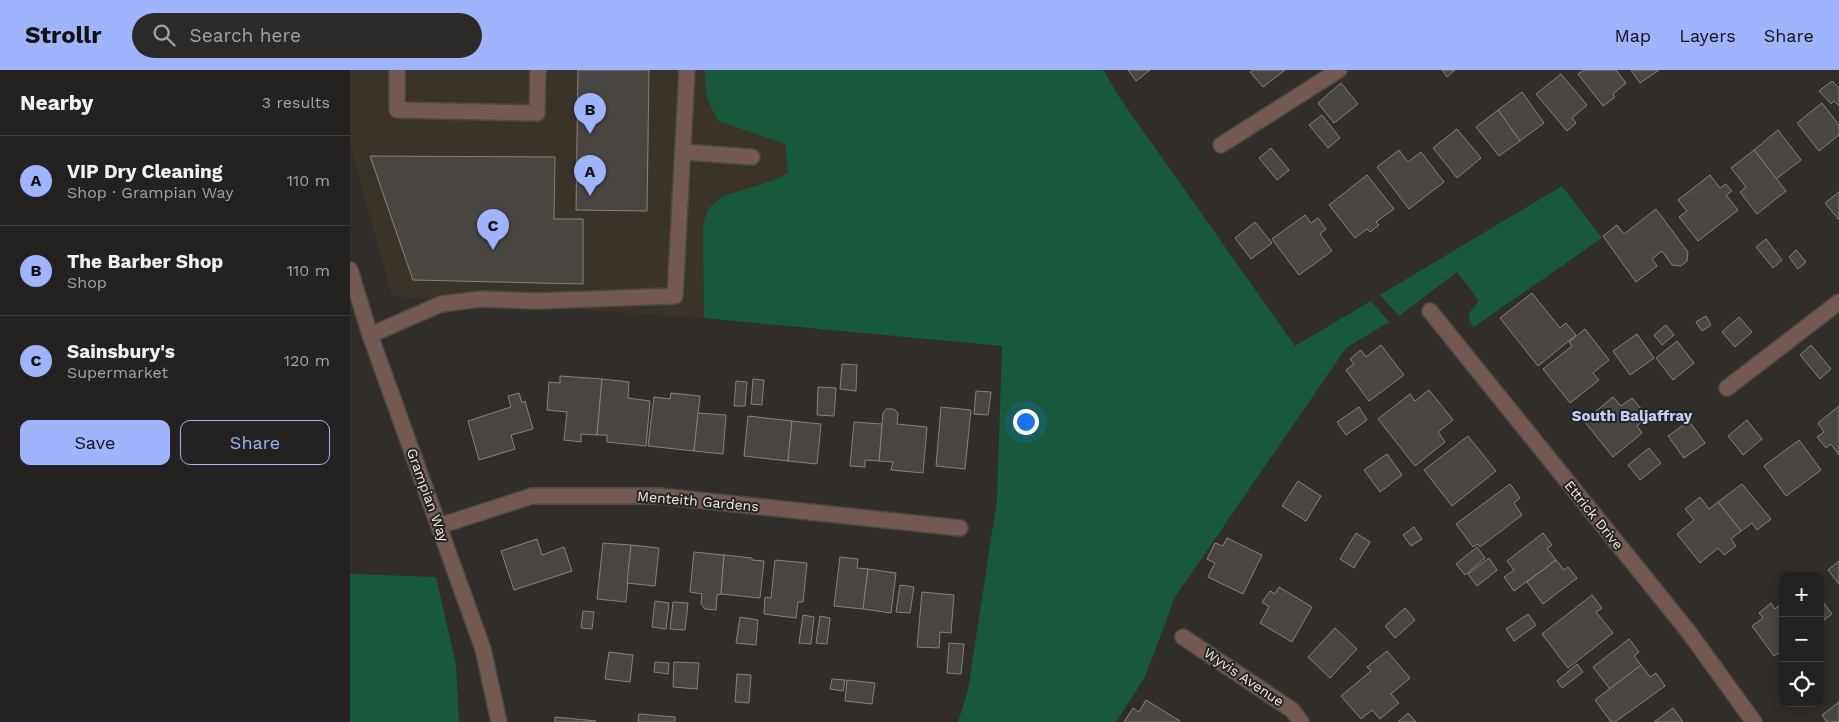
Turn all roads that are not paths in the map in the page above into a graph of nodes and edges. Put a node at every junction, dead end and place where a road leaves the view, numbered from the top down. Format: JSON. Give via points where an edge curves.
{"nodes":[{"id":1,"x":397,"y":70,"type":"edge"},
{"id":2,"x":538,"y":70,"type":"edge"},
{"id":3,"x":687,"y":70,"type":"edge"},
{"id":4,"x":1339,"y":70,"type":"edge"},
{"id":5,"x":1221,"y":145,"type":"dead end"},
{"id":6,"x":684,"y":152,"type":"junction"},
{"id":7,"x":752,"y":157,"type":"dead end"},
{"id":8,"x":350,"y":270,"type":"edge"},
{"id":9,"x":1839,"y":302,"type":"edge"},
{"id":10,"x":1430,"y":311,"type":"dead end"},
{"id":11,"x":370,"y":335,"type":"junction"},
{"id":12,"x":1727,"y":388,"type":"dead end"},
{"id":13,"x":439,"y":526,"type":"junction"},
{"id":14,"x":960,"y":528,"type":"dead end"},
{"id":15,"x":1183,"y":636,"type":"dead end"},
{"id":16,"x":499,"y":722,"type":"edge"},
{"id":17,"x":1301,"y":722,"type":"edge"},
{"id":18,"x":1754,"y":722,"type":"edge"}],
"edges":[{"from":1,"to":2,"type":"street","via":[[397,110],[538,113]]},
{"from":3,"to":6,"type":"street"},
{"from":4,"to":5,"type":"street"},
{"from":6,"to":7,"type":"street"},
{"from":6,"to":11,"type":"street","via":[[675,296],[537,301],[481,299],[441,304]]},
{"from":8,"to":11,"type":"street","name":"Grampian Way"},
{"from":9,"to":12,"type":"street"},
{"from":10,"to":18,"type":"street","name":"Ettrick Drive","via":[[1688,631]]},
{"from":11,"to":13,"type":"street","name":"Grampian Way"},
{"from":13,"to":14,"type":"street","name":"Menteith Gardens","via":[[532,496],[660,496]]},
{"from":13,"to":16,"type":"street","name":"Grampian Way","via":[[484,649]]},
{"from":15,"to":17,"type":"street","name":"Wyvis Avenue","via":[[1292,710]]}]}
